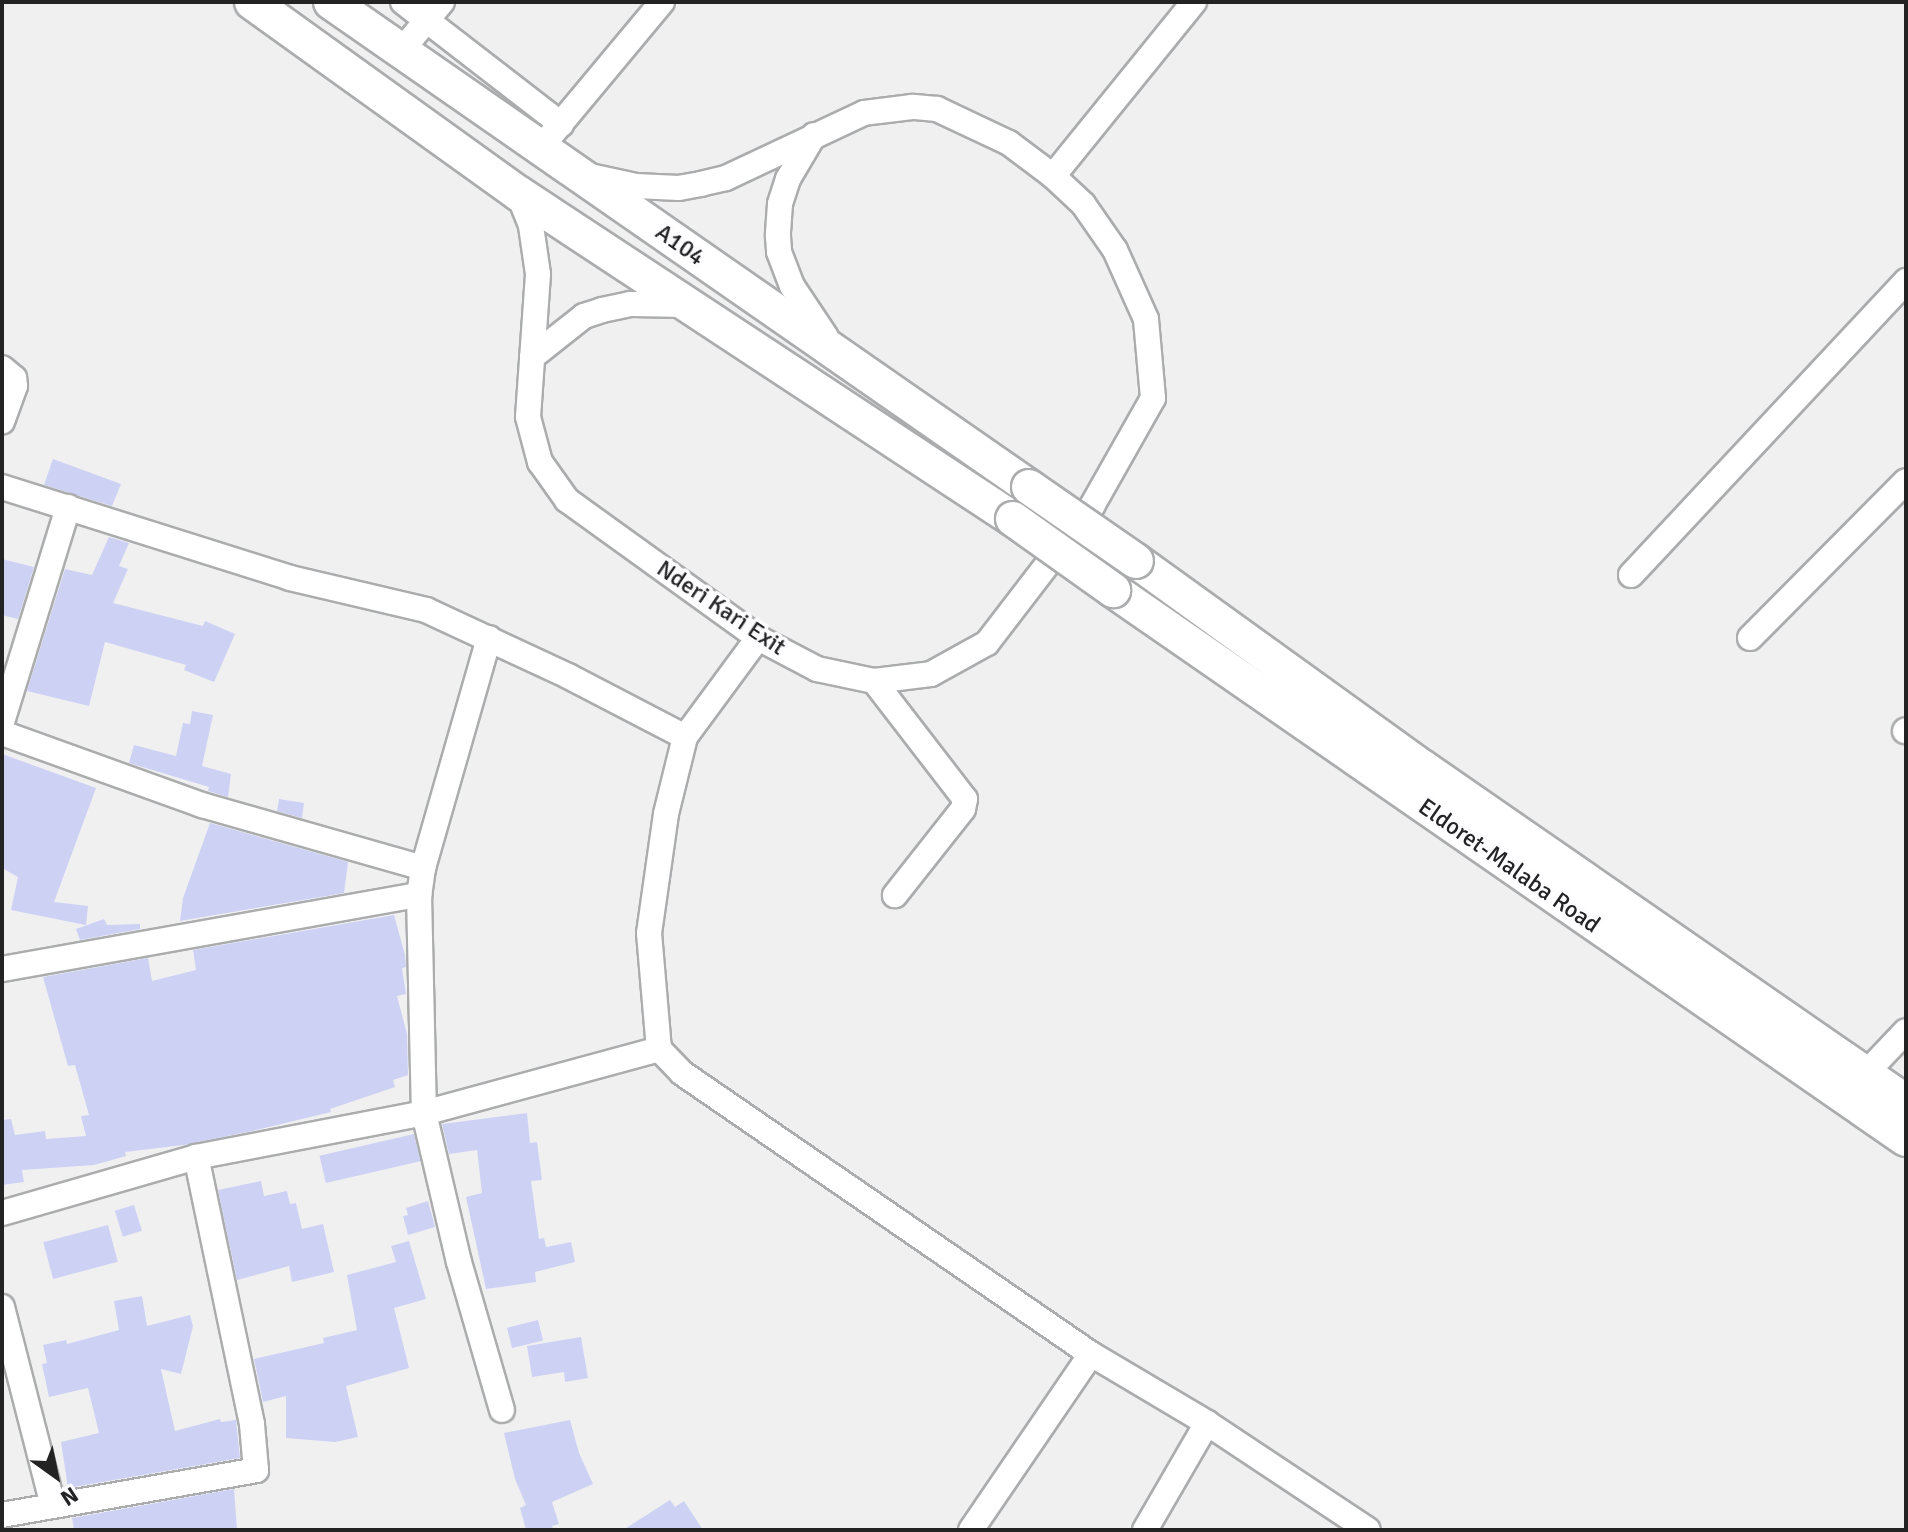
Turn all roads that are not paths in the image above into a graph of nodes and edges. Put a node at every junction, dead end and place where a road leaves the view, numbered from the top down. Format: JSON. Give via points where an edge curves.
{"nodes":[{"id":1,"x":252,"y":2,"type":"edge"},
{"id":2,"x":331,"y":2,"type":"edge"},
{"id":3,"x":403,"y":2,"type":"edge"},
{"id":4,"x":662,"y":2,"type":"edge"},
{"id":5,"x":1194,"y":2,"type":"edge"},
{"id":6,"x":435,"y":10,"type":"edge"},
{"id":7,"x":401,"y":51,"type":"junction"},
{"id":8,"x":816,"y":134,"type":"junction"},
{"id":9,"x":551,"y":136,"type":"junction"},
{"id":10,"x":576,"y":173,"type":"junction"},
{"id":11,"x":1053,"y":176,"type":"junction"},
{"id":12,"x":518,"y":193,"type":"junction"},
{"id":13,"x":1906,"y":281,"type":"edge"},
{"id":14,"x":690,"y":306,"type":"junction"},
{"id":15,"x":838,"y":355,"type":"junction"},
{"id":16,"x":532,"y":357,"type":"junction"},
{"id":17,"x":2,"y":368,"type":"edge"},
{"id":18,"x":2,"y":422,"type":"edge"},
{"id":19,"x":1906,"y":481,"type":"edge"},
{"id":20,"x":2,"y":487,"type":"edge"},
{"id":21,"x":1029,"y":487,"type":"joint"},
{"id":22,"x":68,"y":507,"type":"junction"},
{"id":23,"x":1631,"y":575,"type":"dead end"},
{"id":24,"x":489,"y":638,"type":"junction"},
{"id":25,"x":758,"y":638,"type":"junction"},
{"id":26,"x":1750,"y":638,"type":"dead end"},
{"id":27,"x":874,"y":681,"type":"junction"},
{"id":28,"x":2,"y":722,"type":"edge"},
{"id":29,"x":2,"y":733,"type":"edge"},
{"id":30,"x":685,"y":737,"type":"junction"},
{"id":31,"x":423,"y":868,"type":"junction"},
{"id":32,"x":419,"y":895,"type":"junction"},
{"id":33,"x":895,"y":895,"type":"dead end"},
{"id":34,"x":2,"y":969,"type":"edge"},
{"id":35,"x":1906,"y":1031,"type":"edge"},
{"id":36,"x":659,"y":1049,"type":"junction"},
{"id":37,"x":1865,"y":1074,"type":"junction"},
{"id":38,"x":1906,"y":1102,"type":"edge"},
{"id":39,"x":424,"y":1113,"type":"junction"},
{"id":40,"x":1906,"y":1139,"type":"edge"},
{"id":41,"x":196,"y":1157,"type":"junction"},
{"id":42,"x":2,"y":1213,"type":"edge"},
{"id":43,"x":2,"y":1307,"type":"edge"},
{"id":44,"x":1091,"y":1354,"type":"junction"},
{"id":45,"x":502,"y":1410,"type":"dead end"},
{"id":46,"x":1207,"y":1423,"type":"junction"},
{"id":47,"x":53,"y":1506,"type":"junction"},
{"id":48,"x":2,"y":1515,"type":"edge"},
{"id":49,"x":971,"y":1530,"type":"edge"},
{"id":50,"x":1145,"y":1530,"type":"edge"},
{"id":51,"x":1368,"y":1530,"type":"edge"}],
"edges":[{"from":1,"to":12,"type":"highway","name":"Eldoret-Malaba Road"},
{"from":2,"to":7,"type":"highway","name":"A104"},
{"from":3,"to":6,"type":"street"},
{"from":4,"to":9,"type":"street"},
{"from":5,"to":11,"type":"street"},
{"from":6,"to":7,"type":"street"},
{"from":6,"to":9,"type":"street"},
{"from":7,"to":9,"type":"highway","name":"A104"},
{"from":8,"to":10,"type":"street","via":[[726,178],[679,188],[636,186]]},
{"from":8,"to":11,"type":"street","via":[[888,108],[937,109],[1009,143]]},
{"from":8,"to":15,"type":"street","via":[[788,179],[780,204],[779,252],[798,296]]},
{"from":9,"to":10,"type":"highway","name":"A104"},
{"from":10,"to":15,"type":"highway","name":"A104"},
{"from":11,"to":27,"type":"street","name":"Nderi Kari Exit","via":[[1099,224],[1133,282],[1146,319],[1153,398],[1092,506],[987,643],[931,674]]},
{"from":12,"to":14,"type":"highway","name":"Eldoret-Malaba Road"},
{"from":12,"to":16,"type":"street","name":"Nderi Kari Exit","via":[[537,250]]},
{"from":13,"to":23,"type":"street"},
{"from":14,"to":16,"type":"street","via":[[630,304],[602,310],[584,316]]},
{"from":14,"to":40,"type":"highway","name":"Eldoret-Malaba Road","bridge":true,"via":[[1013,519]]},
{"from":15,"to":21,"type":"highway","name":"A104"},
{"from":16,"to":25,"type":"street","name":"Nderi Kari Exit","via":[[530,432],[555,487]]},
{"from":17,"to":18,"type":"street","via":[[15,386]]},
{"from":19,"to":26,"type":"street"},
{"from":20,"to":22,"type":"street"},
{"from":21,"to":37,"type":"highway","name":"Eldoret-Malaba Road","bridge":true},
{"from":22,"to":24,"type":"street","via":[[290,578],[426,610]]},
{"from":22,"to":28,"type":"street"},
{"from":24,"to":30,"type":"street"},
{"from":24,"to":31,"type":"street"},
{"from":25,"to":27,"type":"street","name":"Nderi Kari Exit","via":[[817,669]]},
{"from":25,"to":30,"type":"street"},
{"from":27,"to":33,"type":"street","via":[[965,799],[963,809]]},
{"from":29,"to":31,"type":"street","via":[[202,805]]},
{"from":30,"to":36,"type":"street","via":[[666,814],[649,933]]},
{"from":31,"to":32,"type":"street"},
{"from":32,"to":34,"type":"street"},
{"from":32,"to":39,"type":"street"},
{"from":35,"to":37,"type":"street"},
{"from":36,"to":39,"type":"street"},
{"from":36,"to":44,"type":"street","via":[[682,1073]]},
{"from":37,"to":38,"type":"highway","name":"Eldoret-Malaba Road"},
{"from":39,"to":41,"type":"street"},
{"from":39,"to":45,"type":"street"},
{"from":41,"to":42,"type":"street"},
{"from":41,"to":47,"type":"street","via":[[252,1424],[256,1470]]},
{"from":43,"to":47,"type":"street"},
{"from":44,"to":46,"type":"street"},
{"from":44,"to":49,"type":"street"},
{"from":46,"to":50,"type":"street"},
{"from":46,"to":51,"type":"street"},
{"from":47,"to":48,"type":"street"}]}
